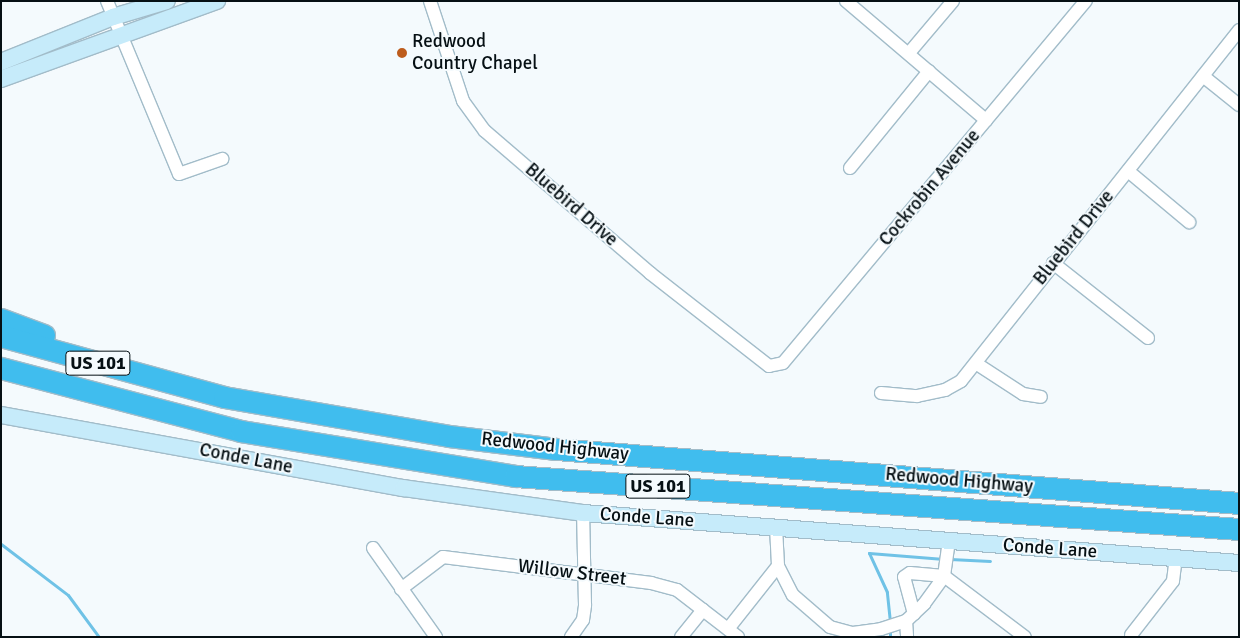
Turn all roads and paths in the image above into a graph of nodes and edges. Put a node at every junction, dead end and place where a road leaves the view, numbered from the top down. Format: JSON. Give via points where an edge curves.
{"nodes":[{"id":1,"x":107,"y":1,"type":"edge"},
{"id":2,"x":168,"y":1,"type":"edge"},
{"id":3,"x":217,"y":1,"type":"edge"},
{"id":4,"x":430,"y":1,"type":"edge"},
{"id":5,"x":846,"y":1,"type":"edge"},
{"id":6,"x":953,"y":1,"type":"edge"},
{"id":7,"x":1086,"y":1,"type":"edge"},
{"id":8,"x":113,"y":17,"type":"junction"},
{"id":9,"x":1239,"y":30,"type":"edge"},
{"id":10,"x":119,"y":34,"type":"junction"},
{"id":11,"x":909,"y":53,"type":"junction"},
{"id":12,"x":1,"y":62,"type":"edge"},
{"id":13,"x":929,"y":71,"type":"junction"},
{"id":14,"x":1203,"y":76,"type":"junction"},
{"id":15,"x":1,"y":79,"type":"edge"},
{"id":16,"x":1239,"y":105,"type":"edge"},
{"id":17,"x":986,"y":120,"type":"junction"},
{"id":18,"x":222,"y":159,"type":"dead end"},
{"id":19,"x":850,"y":168,"type":"dead end"},
{"id":20,"x":1128,"y":171,"type":"junction"},
{"id":21,"x":1189,"y":222,"type":"dead end"},
{"id":22,"x":1053,"y":263,"type":"junction"},
{"id":23,"x":1,"y":319,"type":"edge"},
{"id":24,"x":1,"y":336,"type":"edge"},
{"id":25,"x":1148,"y":338,"type":"dead end"},
{"id":26,"x":976,"y":364,"type":"junction"},
{"id":27,"x":769,"y":366,"type":"joint"},
{"id":28,"x":1,"y":368,"type":"edge"},
{"id":29,"x":1,"y":382,"type":"edge"},
{"id":30,"x":195,"y":389,"type":"junction"},
{"id":31,"x":881,"y":393,"type":"dead end"},
{"id":32,"x":1042,"y":397,"type":"dead end"},
{"id":33,"x":1,"y":414,"type":"edge"},
{"id":34,"x":191,"y":418,"type":"junction"},
{"id":35,"x":1239,"y":503,"type":"edge"},
{"id":36,"x":583,"y":513,"type":"junction"},
{"id":37,"x":776,"y":527,"type":"junction"},
{"id":38,"x":1239,"y":529,"type":"edge"},
{"id":39,"x":373,"y":548,"type":"dead end"},
{"id":40,"x":946,"y":558,"type":"junction"},
{"id":41,"x":1176,"y":558,"type":"junction"},
{"id":42,"x":1239,"y":563,"type":"edge"},
{"id":43,"x":778,"y":566,"type":"junction"},
{"id":44,"x":583,"y":576,"type":"junction"},
{"id":45,"x":401,"y":589,"type":"junction"},
{"id":46,"x":703,"y":610,"type":"junction"},
{"id":47,"x":906,"y":620,"type":"junction"},
{"id":48,"x":733,"y":633,"type":"edge"},
{"id":49,"x":1130,"y":635,"type":"dead end"},
{"id":50,"x":436,"y":637,"type":"edge"},
{"id":51,"x":571,"y":637,"type":"edge"},
{"id":52,"x":681,"y":637,"type":"edge"},
{"id":53,"x":907,"y":637,"type":"edge"},
{"id":54,"x":1025,"y":637,"type":"edge"}],
"edges":[{"from":1,"to":8,"type":"street"},
{"from":2,"to":8,"type":"street"},
{"from":3,"to":10,"type":"street"},
{"from":4,"to":27,"type":"street","name":"Bluebird Drive","via":[[463,101],[484,131],[650,273]]},
{"from":5,"to":11,"type":"street"},
{"from":6,"to":11,"type":"street"},
{"from":7,"to":17,"type":"street","name":"Cockrobin Avenue"},
{"from":8,"to":10,"type":"street"},
{"from":8,"to":12,"type":"street"},
{"from":9,"to":14,"type":"street","name":"Bluebird Drive"},
{"from":10,"to":15,"type":"street"},
{"from":10,"to":18,"type":"street","via":[[179,174]]},
{"from":11,"to":13,"type":"street"},
{"from":13,"to":17,"type":"street"},
{"from":13,"to":19,"type":"street"},
{"from":14,"to":16,"type":"street"},
{"from":14,"to":20,"type":"street","name":"Bluebird Drive"},
{"from":17,"to":27,"type":"street","name":"Cockrobin Avenue","via":[[783,363]]},
{"from":20,"to":21,"type":"street"},
{"from":20,"to":22,"type":"street","name":"Bluebird Drive"},
{"from":22,"to":25,"type":"street"},
{"from":22,"to":26,"type":"street","name":"Bluebird Drive"},
{"from":23,"to":30,"type":"highway"},
{"from":24,"to":30,"type":"highway","name":"Redwood Highway","number":"US 101"},
{"from":26,"to":31,"type":"street","name":"Bluebird Drive","via":[[945,390],[917,396]]},
{"from":26,"to":32,"type":"street","via":[[1023,394]]},
{"from":28,"to":34,"type":"highway","name":"Redwood Highway","number":"US 101"},
{"from":29,"to":34,"type":"highway"},
{"from":30,"to":35,"type":"highway","name":"Redwood Highway","number":"US 101","via":[[341,420],[556,449]]},
{"from":33,"to":36,"type":"street","name":"Conde Lane","via":[[403,488]]},
{"from":34,"to":38,"type":"highway","name":"Redwood Highway","number":"US 101","via":[[241,431],[515,476]]},
{"from":36,"to":37,"type":"street","name":"Conde Lane"},
{"from":36,"to":44,"type":"street"},
{"from":37,"to":40,"type":"street","name":"Conde Lane"},
{"from":37,"to":43,"type":"street"},
{"from":39,"to":45,"type":"street"},
{"from":40,"to":41,"type":"street","name":"Conde Lane"},
{"from":40,"to":47,"type":"street"},
{"from":40,"to":47,"type":"street","via":[[904,577]]},
{"from":40,"to":54,"type":"street"},
{"from":41,"to":42,"type":"street","name":"Conde Lane"},
{"from":41,"to":49,"type":"street","via":[[1173,581]]},
{"from":43,"to":47,"type":"street","via":[[793,596],[830,627],[853,633],[881,630]]},
{"from":43,"to":48,"type":"street"},
{"from":44,"to":45,"type":"street","name":"Willow Street","via":[[443,556]]},
{"from":44,"to":46,"type":"street","name":"Willow Street","via":[[651,583],[677,590]]},
{"from":44,"to":51,"type":"street","via":[[582,620]]},
{"from":45,"to":50,"type":"street"},
{"from":46,"to":48,"type":"street","name":"Willow Street"},
{"from":46,"to":52,"type":"street"},
{"from":47,"to":53,"type":"street"}]}
